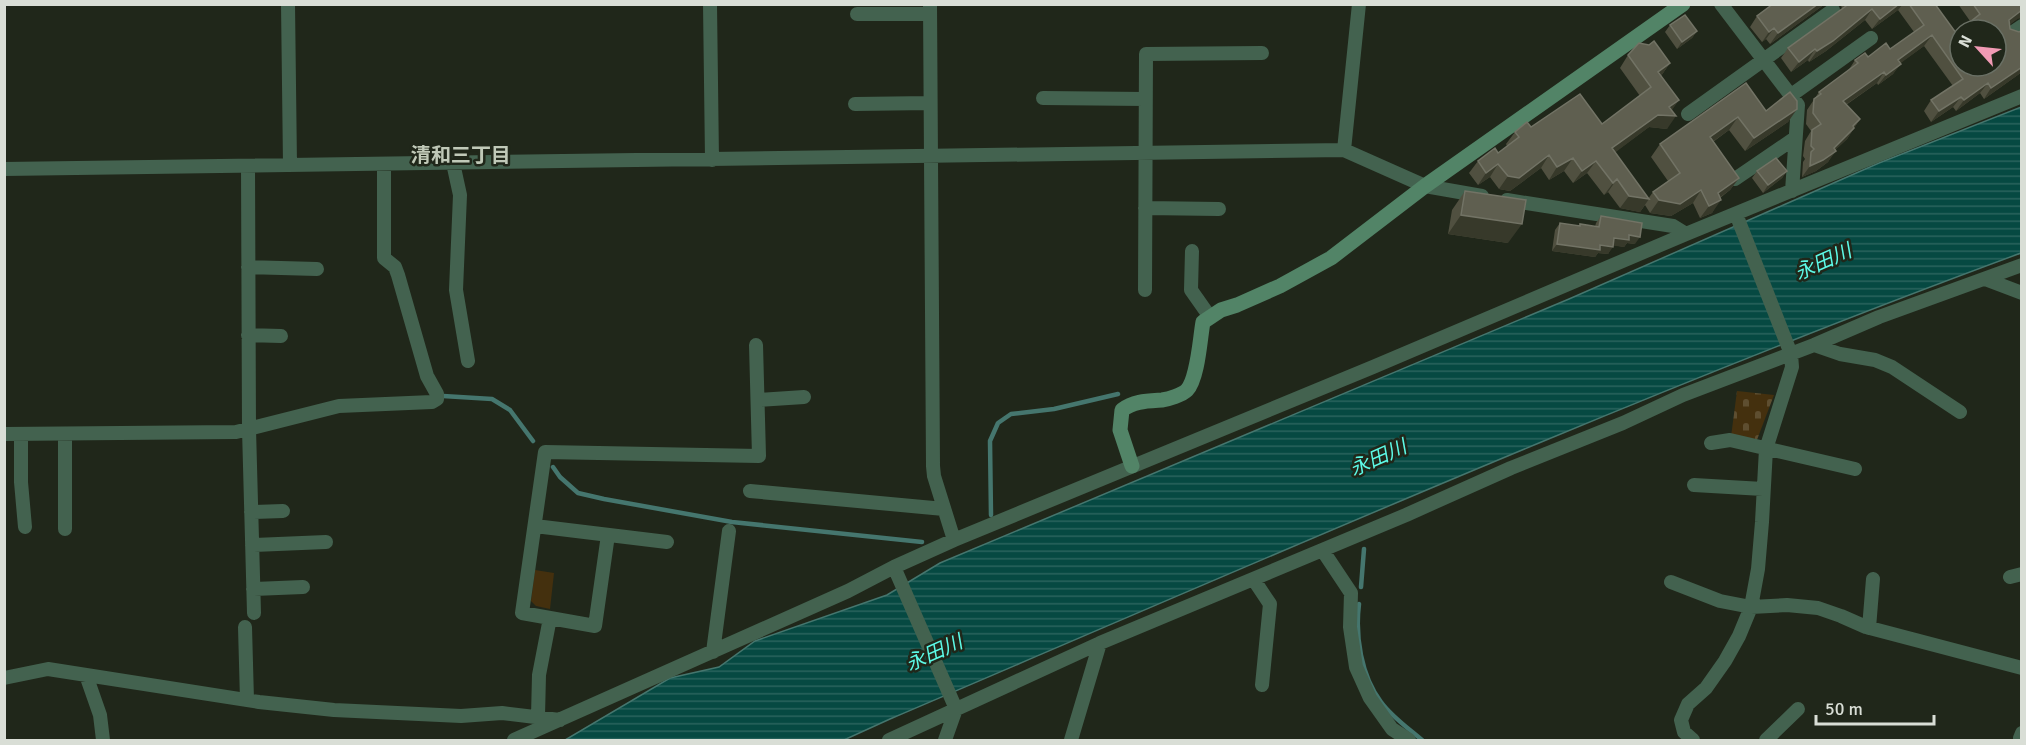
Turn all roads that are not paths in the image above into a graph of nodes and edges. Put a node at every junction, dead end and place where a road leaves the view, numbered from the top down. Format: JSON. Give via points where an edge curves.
{"nodes":[{"id":1,"x":288,"y":4,"type":"edge"},
{"id":2,"x":710,"y":4,"type":"edge"},
{"id":3,"x":1359,"y":4,"type":"edge"},
{"id":4,"x":1683,"y":4,"type":"edge"},
{"id":5,"x":1721,"y":4,"type":"edge"},
{"id":6,"x":930,"y":9,"type":"edge"},
{"id":7,"x":1833,"y":10,"type":"dead end"},
{"id":8,"x":856,"y":14,"type":"dead end"},
{"id":9,"x":1871,"y":38,"type":"dead end"},
{"id":10,"x":1262,"y":53,"type":"dead end"},
{"id":11,"x":1763,"y":60,"type":"junction"},
{"id":12,"x":1790,"y":96,"type":"junction"},
{"id":13,"x":2022,"y":96,"type":"edge"},
{"id":14,"x":1043,"y":98,"type":"dead end"},
{"id":15,"x":1145,"y":99,"type":"junction"},
{"id":16,"x":930,"y":103,"type":"junction"},
{"id":17,"x":855,"y":104,"type":"dead end"},
{"id":18,"x":1688,"y":114,"type":"dead end"},
{"id":19,"x":1796,"y":138,"type":"junction"},
{"id":20,"x":1344,"y":150,"type":"junction"},
{"id":21,"x":1145,"y":153,"type":"junction"},
{"id":22,"x":931,"y":156,"type":"junction"},
{"id":23,"x":712,"y":160,"type":"junction"},
{"id":24,"x":453,"y":163,"type":"junction"},
{"id":25,"x":384,"y":164,"type":"junction"},
{"id":26,"x":290,"y":165,"type":"junction"},
{"id":27,"x":248,"y":166,"type":"junction"},
{"id":28,"x":4,"y":169,"type":"edge"},
{"id":29,"x":1735,"y":179,"type":"edge"},
{"id":30,"x":1425,"y":186,"type":"junction"},
{"id":31,"x":1792,"y":191,"type":"junction"},
{"id":32,"x":1145,"y":208,"type":"junction"},
{"id":33,"x":1219,"y":209,"type":"dead end"},
{"id":34,"x":1737,"y":216,"type":"junction"},
{"id":35,"x":1686,"y":234,"type":"junction"},
{"id":36,"x":1192,"y":251,"type":"dead end"},
{"id":37,"x":2022,"y":265,"type":"edge"},
{"id":38,"x":248,"y":267,"type":"junction"},
{"id":39,"x":317,"y":269,"type":"dead end"},
{"id":40,"x":1985,"y":279,"type":"junction"},
{"id":41,"x":1145,"y":290,"type":"dead end"},
{"id":42,"x":2022,"y":293,"type":"edge"},
{"id":43,"x":1210,"y":317,"type":"junction"},
{"id":44,"x":248,"y":335,"type":"junction"},
{"id":45,"x":281,"y":336,"type":"dead end"},
{"id":46,"x":756,"y":345,"type":"dead end"},
{"id":47,"x":1814,"y":345,"type":"junction"},
{"id":48,"x":1790,"y":351,"type":"junction"},
{"id":49,"x":468,"y":361,"type":"dead end"},
{"id":50,"x":804,"y":396,"type":"dead end"},
{"id":51,"x":758,"y":399,"type":"junction"},
{"id":52,"x":1959,"y":412,"type":"dead end"},
{"id":53,"x":249,"y":429,"type":"junction"},
{"id":54,"x":4,"y":434,"type":"edge"},
{"id":55,"x":21,"y":434,"type":"junction"},
{"id":56,"x":65,"y":434,"type":"junction"},
{"id":57,"x":1711,"y":443,"type":"dead end"},
{"id":58,"x":1766,"y":449,"type":"junction"},
{"id":59,"x":1132,"y":466,"type":"junction"},
{"id":60,"x":1855,"y":469,"type":"dead end"},
{"id":61,"x":1694,"y":485,"type":"dead end"},
{"id":62,"x":1763,"y":489,"type":"junction"},
{"id":63,"x":750,"y":491,"type":"dead end"},
{"id":64,"x":944,"y":509,"type":"junction"},
{"id":65,"x":251,"y":512,"type":"junction"},
{"id":66,"x":283,"y":512,"type":"dead end"},
{"id":67,"x":535,"y":526,"type":"junction"},
{"id":68,"x":26,"y":527,"type":"dead end"},
{"id":69,"x":66,"y":529,"type":"dead end"},
{"id":70,"x":729,"y":531,"type":"dead end"},
{"id":71,"x":608,"y":535,"type":"junction"},
{"id":72,"x":954,"y":540,"type":"junction"},
{"id":73,"x":326,"y":542,"type":"dead end"},
{"id":74,"x":667,"y":542,"type":"dead end"},
{"id":75,"x":252,"y":545,"type":"junction"},
{"id":76,"x":1323,"y":550,"type":"junction"},
{"id":77,"x":894,"y":567,"type":"junction"},
{"id":78,"x":1873,"y":579,"type":"dead end"},
{"id":79,"x":1254,"y":580,"type":"junction"},
{"id":80,"x":1671,"y":582,"type":"dead end"},
{"id":81,"x":303,"y":587,"type":"dead end"},
{"id":82,"x":254,"y":589,"type":"junction"},
{"id":83,"x":1751,"y":607,"type":"junction"},
{"id":84,"x":254,"y":613,"type":"dead end"},
{"id":85,"x":550,"y":618,"type":"junction"},
{"id":86,"x":246,"y":627,"type":"dead end"},
{"id":87,"x":1869,"y":628,"type":"junction"},
{"id":88,"x":1100,"y":643,"type":"junction"},
{"id":89,"x":713,"y":652,"type":"junction"},
{"id":90,"x":2022,"y":668,"type":"edge"},
{"id":91,"x":86,"y":675,"type":"junction"},
{"id":92,"x":4,"y":678,"type":"edge"},
{"id":93,"x":1262,"y":685,"type":"dead end"},
{"id":94,"x":247,"y":700,"type":"junction"},
{"id":95,"x":956,"y":709,"type":"junction"},
{"id":96,"x":1798,"y":709,"type":"dead end"},
{"id":97,"x":538,"y":716,"type":"junction"},
{"id":98,"x":560,"y":720,"type":"junction"},
{"id":99,"x":1768,"y":740,"type":"edge"},
{"id":100,"x":103,"y":741,"type":"edge"},
{"id":101,"x":514,"y":741,"type":"edge"},
{"id":102,"x":889,"y":741,"type":"edge"},
{"id":103,"x":945,"y":741,"type":"edge"},
{"id":104,"x":1071,"y":741,"type":"edge"},
{"id":105,"x":1409,"y":741,"type":"edge"},
{"id":106,"x":1693,"y":741,"type":"edge"}],
"edges":[{"from":1,"to":26,"type":"street"},
{"from":2,"to":23,"type":"street"},
{"from":3,"to":20,"type":"street"},
{"from":4,"to":30,"type":"street"},
{"from":5,"to":11,"type":"street"},
{"from":6,"to":8,"type":"street"},
{"from":6,"to":16,"type":"street"},
{"from":7,"to":11,"type":"street"},
{"from":9,"to":12,"type":"street"},
{"from":10,"to":15,"type":"street","via":[[1146,54]]},
{"from":11,"to":12,"type":"street"},
{"from":11,"to":18,"type":"street"},
{"from":12,"to":19,"type":"street","via":[[1798,105]]},
{"from":13,"to":31,"type":"street"},
{"from":14,"to":15,"type":"street"},
{"from":15,"to":21,"type":"street"},
{"from":16,"to":17,"type":"street"},
{"from":16,"to":22,"type":"street"},
{"from":19,"to":29,"type":"street"},
{"from":19,"to":31,"type":"street"},
{"from":20,"to":21,"type":"street"},
{"from":20,"to":30,"type":"street"},
{"from":21,"to":22,"type":"street"},
{"from":21,"to":32,"type":"street"},
{"from":22,"to":23,"type":"street"},
{"from":22,"to":64,"type":"street","via":[[933,466]]},
{"from":23,"to":24,"type":"street"},
{"from":24,"to":25,"type":"street"},
{"from":24,"to":49,"type":"street","via":[[460,195],[456,290]]},
{"from":25,"to":26,"type":"street"},
{"from":25,"to":53,"type":"street","via":[[384,258],[395,267],[437,399],[339,406]]},
{"from":26,"to":27,"type":"street"},
{"from":27,"to":28,"type":"street"},
{"from":27,"to":38,"type":"street"},
{"from":30,"to":35,"type":"street","via":[[1673,226]]},
{"from":30,"to":43,"type":"street","via":[[1331,258]]},
{"from":31,"to":34,"type":"street"},
{"from":32,"to":33,"type":"street"},
{"from":32,"to":41,"type":"street"},
{"from":34,"to":35,"type":"street"},
{"from":34,"to":48,"type":"street"},
{"from":35,"to":59,"type":"street"},
{"from":36,"to":43,"type":"street","via":[[1191,290]]},
{"from":37,"to":40,"type":"street"},
{"from":38,"to":39,"type":"street"},
{"from":38,"to":44,"type":"street"},
{"from":40,"to":42,"type":"street"},
{"from":40,"to":47,"type":"street"},
{"from":43,"to":59,"type":"street","via":[[1203,322],[1194,378],[1187,390],[1166,400],[1141,401],[1122,410],[1120,430]]},
{"from":44,"to":45,"type":"street"},
{"from":44,"to":53,"type":"street"},
{"from":46,"to":51,"type":"street"},
{"from":47,"to":48,"type":"street"},
{"from":47,"to":52,"type":"street","via":[[1892,367]]},
{"from":48,"to":58,"type":"street","via":[[1792,367]]},
{"from":48,"to":76,"type":"street"},
{"from":50,"to":51,"type":"street"},
{"from":51,"to":67,"type":"street","via":[[759,456],[545,452]]},
{"from":53,"to":56,"type":"street"},
{"from":53,"to":65,"type":"street"},
{"from":54,"to":55,"type":"street"},
{"from":55,"to":56,"type":"street"},
{"from":55,"to":68,"type":"street"},
{"from":56,"to":69,"type":"street"},
{"from":57,"to":58,"type":"street","via":[[1730,440]]},
{"from":58,"to":60,"type":"street"},
{"from":58,"to":62,"type":"street"},
{"from":59,"to":72,"type":"street"},
{"from":61,"to":62,"type":"street"},
{"from":62,"to":83,"type":"street"},
{"from":63,"to":64,"type":"street"},
{"from":64,"to":72,"type":"street"},
{"from":65,"to":66,"type":"street"},
{"from":65,"to":75,"type":"street"},
{"from":67,"to":71,"type":"street"},
{"from":67,"to":85,"type":"street","via":[[522,613]]},
{"from":70,"to":89,"type":"street"},
{"from":71,"to":74,"type":"street"},
{"from":71,"to":85,"type":"street","via":[[595,626]]},
{"from":72,"to":77,"type":"street"},
{"from":73,"to":75,"type":"street"},
{"from":75,"to":82,"type":"street"},
{"from":76,"to":79,"type":"street"},
{"from":76,"to":105,"type":"street","via":[[1351,593],[1350,627],[1356,667],[1370,698],[1392,729]]},
{"from":77,"to":89,"type":"street"},
{"from":77,"to":95,"type":"street"},
{"from":78,"to":87,"type":"street"},
{"from":79,"to":88,"type":"street"},
{"from":79,"to":93,"type":"street","via":[[1270,604]]},
{"from":80,"to":83,"type":"street","via":[[1720,601]]},
{"from":81,"to":82,"type":"street"},
{"from":82,"to":84,"type":"street"},
{"from":83,"to":87,"type":"street","via":[[1818,608]]},
{"from":83,"to":106,"type":"street","via":[[1725,661],[1707,688],[1688,704],[1681,720],[1684,732]]},
{"from":85,"to":97,"type":"street","via":[[539,675]]},
{"from":86,"to":94,"type":"street"},
{"from":87,"to":90,"type":"street"},
{"from":88,"to":95,"type":"street"},
{"from":88,"to":104,"type":"street"},
{"from":89,"to":98,"type":"street"},
{"from":91,"to":92,"type":"street","via":[[48,669]]},
{"from":91,"to":94,"type":"street"},
{"from":91,"to":100,"type":"street","via":[[100,715]]},
{"from":94,"to":97,"type":"street","via":[[334,710]]},
{"from":95,"to":102,"type":"street"},
{"from":95,"to":103,"type":"street"},
{"from":96,"to":99,"type":"street"},
{"from":97,"to":98,"type":"street"},
{"from":98,"to":101,"type":"street"}]}
